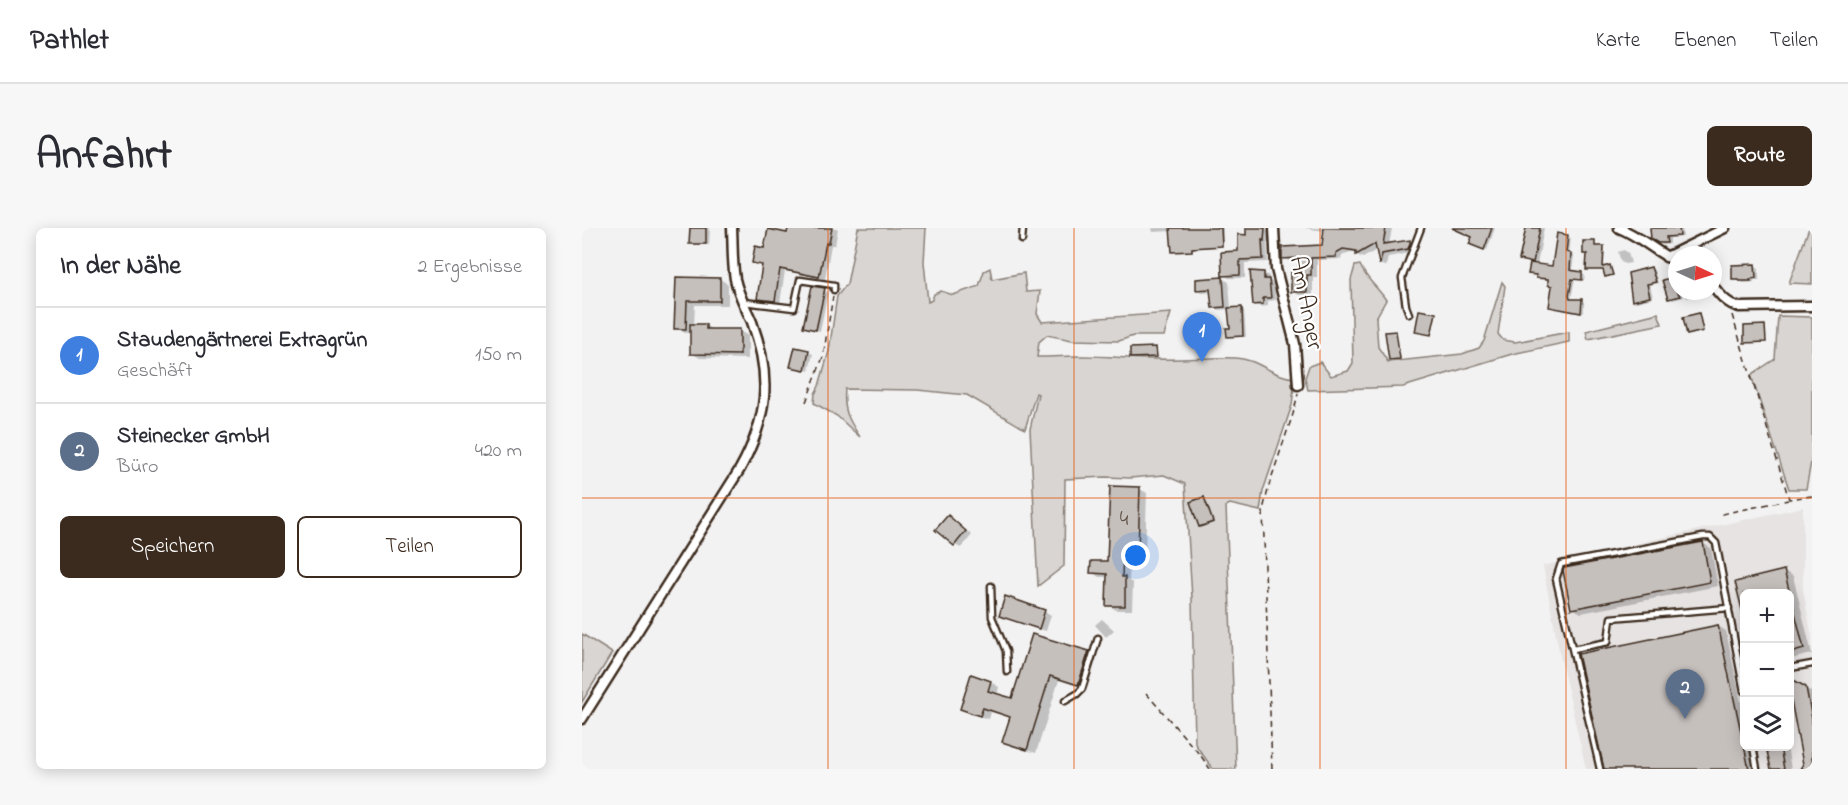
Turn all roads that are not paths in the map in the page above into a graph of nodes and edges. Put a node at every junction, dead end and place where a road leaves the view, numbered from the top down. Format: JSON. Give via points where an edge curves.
{"nodes":[{"id":1,"x":732,"y":228,"type":"edge"},
{"id":2,"x":1023,"y":228,"type":"edge"},
{"id":3,"x":1274,"y":228,"type":"edge"},
{"id":4,"x":1421,"y":228,"type":"edge"},
{"id":5,"x":1619,"y":228,"type":"edge"},
{"id":6,"x":1725,"y":228,"type":"edge"},
{"id":7,"x":1022,"y":240,"type":"dead end"},
{"id":8,"x":1666,"y":257,"type":"joint"},
{"id":9,"x":834,"y":290,"type":"road end"},
{"id":10,"x":1722,"y":296,"type":"edge"},
{"id":11,"x":744,"y":302,"type":"junction"},
{"id":12,"x":1812,"y":306,"type":"edge"},
{"id":13,"x":1409,"y":314,"type":"dead end"},
{"id":14,"x":1298,"y":385,"type":"road end"},
{"id":15,"x":991,"y":586,"type":"dead end"},
{"id":16,"x":1729,"y":608,"type":"junction"},
{"id":17,"x":1098,"y":638,"type":"dead end"},
{"id":18,"x":1573,"y":649,"type":"junction"},
{"id":19,"x":1740,"y":659,"type":"edge"},
{"id":20,"x":1812,"y":664,"type":"edge"},
{"id":21,"x":1794,"y":667,"type":"edge"},
{"id":22,"x":1007,"y":672,"type":"dead end"},
{"id":23,"x":1065,"y":700,"type":"dead end"},
{"id":24,"x":582,"y":719,"type":"edge"},
{"id":25,"x":1754,"y":751,"type":"edge"},
{"id":26,"x":1600,"y":769,"type":"edge"},
{"id":27,"x":1757,"y":769,"type":"edge"}],
"edges":[{"from":1,"to":11,"type":"street","via":[[735,281]]},
{"from":2,"to":7,"type":"lane"},
{"from":3,"to":14,"type":"street","name":"Am Anger","via":[[1276,269],[1295,344]]},
{"from":4,"to":13,"type":"lane","via":[[1402,278]]},
{"from":5,"to":8,"type":"street"},
{"from":6,"to":8,"type":"street"},
{"from":9,"to":11,"type":"lane","via":[[834,285],[800,280],[794,308]]},
{"from":10,"to":12,"type":"street","via":[[1735,307]]},
{"from":11,"to":24,"type":"street","via":[[763,360],[765,389],[755,438],[744,462]]},
{"from":15,"to":22,"type":"lane","via":[[992,617],[1006,651]]},
{"from":16,"to":18,"type":"lane","via":[[1611,618],[1608,642]]},
{"from":16,"to":18,"type":"lane","via":[[1716,543],[1710,537],[1561,564],[1557,579]]},
{"from":16,"to":19,"type":"lane"},
{"from":17,"to":23,"type":"lane","via":[[1082,689]]},
{"from":18,"to":26,"type":"lane"},
{"from":20,"to":21,"type":"lane"},
{"from":25,"to":27,"type":"lane"}]}
